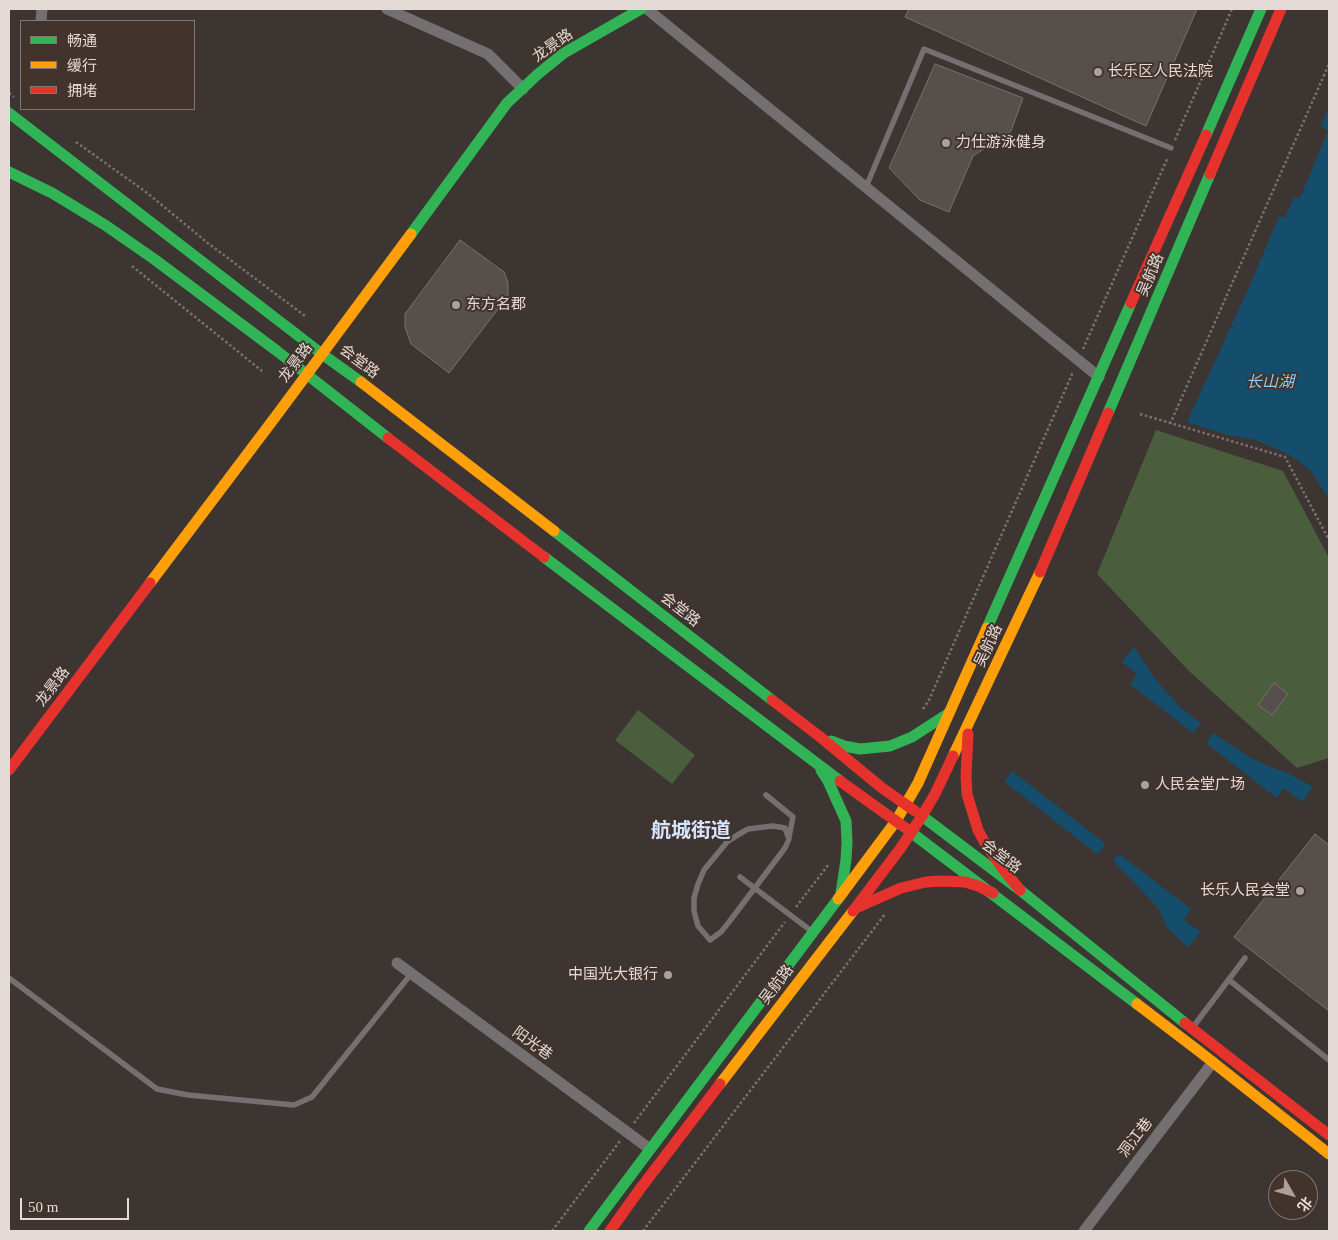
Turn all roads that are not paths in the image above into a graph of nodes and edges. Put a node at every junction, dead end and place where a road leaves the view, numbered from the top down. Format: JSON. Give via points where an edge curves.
{"nodes":[{"id":1,"x":387,"y":9,"type":"edge"},
{"id":2,"x":641,"y":9,"type":"edge"},
{"id":3,"x":647,"y":9,"type":"edge"},
{"id":4,"x":1261,"y":9,"type":"edge"},
{"id":5,"x":1282,"y":9,"type":"edge"},
{"id":6,"x":522,"y":88,"type":"junction"},
{"id":7,"x":9,"y":113,"type":"edge"},
{"id":8,"x":1171,"y":148,"type":"road end"},
{"id":9,"x":9,"y":172,"type":"edge"},
{"id":10,"x":866,"y":187,"type":"junction"},
{"id":11,"x":322,"y":354,"type":"junction"},
{"id":12,"x":306,"y":374,"type":"junction"},
{"id":13,"x":1099,"y":377,"type":"junction"},
{"id":14,"x":950,"y":713,"type":"junction"},
{"id":15,"x":969,"y":722,"type":"junction"},
{"id":16,"x":819,"y":736,"type":"junction"},
{"id":17,"x":817,"y":764,"type":"junction"},
{"id":18,"x":9,"y":770,"type":"edge"},
{"id":19,"x":766,"y":795,"type":"dead end"},
{"id":20,"x":906,"y":804,"type":"junction"},
{"id":21,"x":922,"y":816,"type":"junction"},
{"id":22,"x":896,"y":821,"type":"junction"},
{"id":23,"x":912,"y":833,"type":"junction"},
{"id":24,"x":789,"y":839,"type":"junction"},
{"id":25,"x":740,"y":877,"type":"dead end"},
{"id":26,"x":754,"y":888,"type":"junction"},
{"id":27,"x":1020,"y":890,"type":"junction"},
{"id":28,"x":993,"y":894,"type":"junction"},
{"id":29,"x":840,"y":899,"type":"junction"},
{"id":30,"x":854,"y":908,"type":"junction"},
{"id":31,"x":814,"y":933,"type":"junction"},
{"id":32,"x":1245,"y":958,"type":"dead end"},
{"id":33,"x":397,"y":963,"type":"dead end"},
{"id":34,"x":411,"y":974,"type":"junction"},
{"id":35,"x":9,"y":978,"type":"edge"},
{"id":36,"x":1229,"y":980,"type":"junction"},
{"id":37,"x":1192,"y":1028,"type":"junction"},
{"id":38,"x":1329,"y":1060,"type":"edge"},
{"id":39,"x":1213,"y":1062,"type":"junction"},
{"id":40,"x":1329,"y":1135,"type":"edge"},
{"id":41,"x":650,"y":1149,"type":"junction"},
{"id":42,"x":1329,"y":1154,"type":"edge"},
{"id":43,"x":589,"y":1231,"type":"edge"},
{"id":44,"x":610,"y":1231,"type":"edge"},
{"id":45,"x":1084,"y":1231,"type":"edge"}],
"edges":[{"from":1,"to":6,"type":"street","via":[[488,54]]},
{"from":2,"to":6,"type":"main road","name":"龙景路","via":[[564,53]]},
{"from":3,"to":10,"type":"street"},
{"from":4,"to":13,"type":"main road","name":"吴航路"},
{"from":5,"to":15,"type":"main road","name":"吴航路","via":[[1034,585]]},
{"from":6,"to":11,"type":"main road","name":"龙景路","via":[[507,103]]},
{"from":7,"to":11,"type":"main road","name":"会堂路"},
{"from":8,"to":10,"type":"lane","via":[[924,49]]},
{"from":9,"to":12,"type":"main road","via":[[52,193],[105,226]]},
{"from":10,"to":13,"type":"street"},
{"from":11,"to":12,"type":"main road","name":"龙景路"},
{"from":11,"to":16,"type":"main road","name":"会堂路"},
{"from":12,"to":17,"type":"main road"},
{"from":12,"to":18,"type":"main road","name":"龙景路"},
{"from":13,"to":14,"type":"main road","name":"吴航路"},
{"from":14,"to":16,"type":"main road","via":[[912,737],[890,746],[860,750]]},
{"from":14,"to":20,"type":"main road","name":"吴航路"},
{"from":15,"to":21,"type":"main road","name":"吴航路"},
{"from":15,"to":27,"type":"main road","via":[[966,776],[974,818],[985,844]]},
{"from":16,"to":20,"type":"main road","name":"会堂路"},
{"from":17,"to":22,"type":"main road"},
{"from":17,"to":29,"type":"main road","via":[[846,821],[846,860]]},
{"from":19,"to":24,"type":"lane","via":[[793,816]]},
{"from":20,"to":21,"type":"main road","name":"会堂路"},
{"from":20,"to":22,"type":"main road","name":"吴航路"},
{"from":21,"to":23,"type":"main road","name":"吴航路"},
{"from":21,"to":27,"type":"main road","name":"会堂路"},
{"from":22,"to":23,"type":"main road"},
{"from":22,"to":29,"type":"main road","name":"吴航路"},
{"from":23,"to":28,"type":"main road"},
{"from":23,"to":30,"type":"main road","name":"吴航路"},
{"from":24,"to":26,"type":"lane"},
{"from":24,"to":26,"type":"lane","via":[[786,828],[748,829],[727,842],[704,870],[694,898],[694,910],[698,926],[710,940],[729,922]]},
{"from":25,"to":26,"type":"lane"},
{"from":26,"to":31,"type":"lane"},
{"from":27,"to":37,"type":"main road","name":"会堂路"},
{"from":28,"to":30,"type":"main road","via":[[965,882],[926,882],[901,888]]},
{"from":28,"to":39,"type":"main road"},
{"from":29,"to":31,"type":"main road","name":"吴航路"},
{"from":30,"to":44,"type":"main road","name":"吴航路"},
{"from":31,"to":41,"type":"main road","name":"吴航路"},
{"from":32,"to":36,"type":"lane"},
{"from":33,"to":34,"type":"street","name":"阳光巷"},
{"from":34,"to":35,"type":"lane","via":[[312,1097],[294,1105],[188,1095],[157,1088]]},
{"from":34,"to":41,"type":"street","name":"阳光巷"},
{"from":36,"to":37,"type":"lane"},
{"from":36,"to":38,"type":"lane"},
{"from":37,"to":40,"type":"main road","name":"会堂路"},
{"from":39,"to":42,"type":"main road"},
{"from":39,"to":45,"type":"street","name":"洞江巷"},
{"from":41,"to":43,"type":"main road","name":"吴航路"}]}
